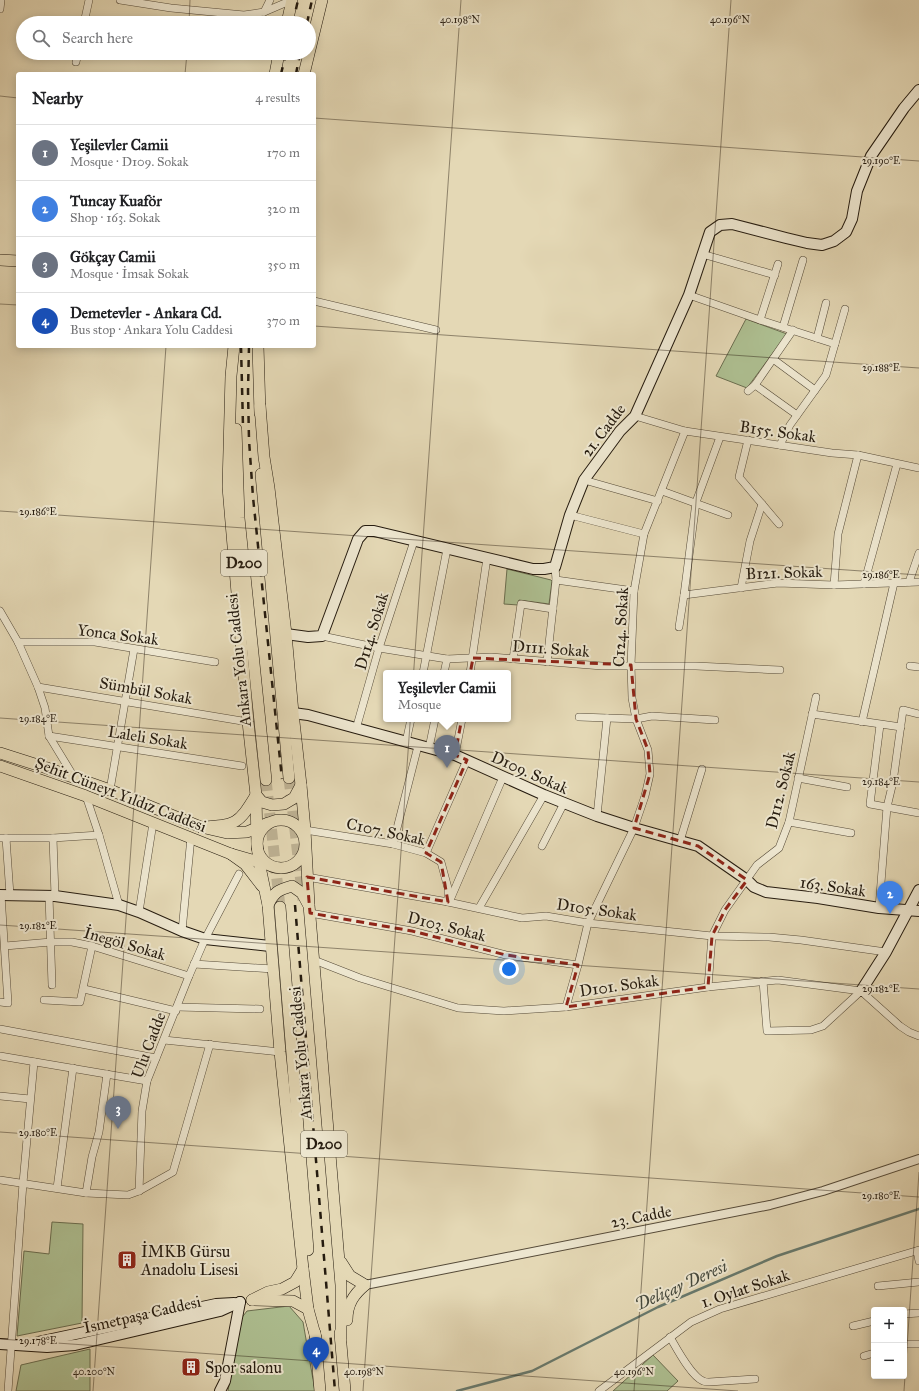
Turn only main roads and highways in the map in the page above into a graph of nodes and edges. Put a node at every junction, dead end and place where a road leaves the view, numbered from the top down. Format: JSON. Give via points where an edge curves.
{"nodes":[{"id":1,"x":292,"y":0,"type":"edge"},
{"id":2,"x":322,"y":0,"type":"edge"},
{"id":3,"x":288,"y":16,"type":"edge"},
{"id":4,"x":316,"y":25,"type":"edge"},
{"id":5,"x":278,"y":60,"type":"edge"},
{"id":6,"x":307,"y":60,"type":"edge"},
{"id":7,"x":275,"y":72,"type":"edge"},
{"id":8,"x":304,"y":72,"type":"edge"},
{"id":9,"x":919,"y":90,"type":"edge"},
{"id":10,"x":0,"y":260,"type":"edge"},
{"id":11,"x":16,"y":261,"type":"edge"},
{"id":12,"x":234,"y":348,"type":"edge"},
{"id":13,"x":234,"y":348,"type":"edge"},
{"id":14,"x":258,"y":348,"type":"edge"},
{"id":15,"x":260,"y":406,"type":"junction"},
{"id":16,"x":286,"y":634,"type":"junction"},
{"id":17,"x":293,"y":713,"type":"junction"},
{"id":18,"x":0,"y":753,"type":"edge"},
{"id":19,"x":0,"y":766,"type":"edge"},
{"id":20,"x":289,"y":778,"type":"tunnel mouth"},
{"id":21,"x":266,"y":780,"type":"tunnel mouth"},
{"id":22,"x":301,"y":785,"type":"junction"},
{"id":23,"x":256,"y":795,"type":"junction"},
{"id":24,"x":268,"y":824,"type":"junction"},
{"id":25,"x":201,"y":827,"type":"junction"},
{"id":26,"x":257,"y":828,"type":"junction"},
{"id":27,"x":306,"y":842,"type":"junction"},
{"id":28,"x":257,"y":844,"type":"junction"},
{"id":29,"x":231,"y":854,"type":"junction"},
{"id":30,"x":263,"y":863,"type":"junction"},
{"id":31,"x":747,"y":880,"type":"joint"},
{"id":32,"x":265,"y":889,"type":"junction"},
{"id":33,"x":919,"y":890,"type":"edge"},
{"id":34,"x":3,"y":895,"type":"edge"},
{"id":35,"x":268,"y":905,"type":"junction"},
{"id":36,"x":280,"y":907,"type":"tunnel mouth"},
{"id":37,"x":307,"y":907,"type":"junction"},
{"id":38,"x":908,"y":910,"type":"junction"},
{"id":39,"x":919,"y":911,"type":"edge"},
{"id":40,"x":270,"y":946,"type":"junction"},
{"id":41,"x":861,"y":991,"type":"road end"},
{"id":42,"x":339,"y":1258,"type":"junction"},
{"id":43,"x":303,"y":1269,"type":"junction"},
{"id":44,"x":252,"y":1300,"type":"junction"},
{"id":45,"x":240,"y":1302,"type":"junction"},
{"id":46,"x":308,"y":1309,"type":"junction"},
{"id":47,"x":316,"y":1338,"type":"junction"},
{"id":48,"x":341,"y":1340,"type":"junction"},
{"id":49,"x":5,"y":1344,"type":"edge"},
{"id":50,"x":344,"y":1384,"type":"edge"},
{"id":51,"x":320,"y":1388,"type":"edge"},
{"id":52,"x":220,"y":1391,"type":"edge"}],
"edges":[{"from":1,"to":3,"type":"main road"},
{"from":2,"to":4,"type":"main road"},
{"from":5,"to":7,"type":"main road"},
{"from":6,"to":8,"type":"main road"},
{"from":9,"to":16,"type":"main road","name":"21. Cadde","via":[[871,156],[858,191],[852,219],[846,232],[834,241],[822,245],[807,243],[732,224],[720,225],[710,232],[689,295],[635,416],[620,431],[584,480],[570,514],[555,567],[534,569],[365,531],[358,539],[322,636]]},
{"from":10,"to":11,"type":"main road"},
{"from":12,"to":23,"type":"main road","via":[[228,487]]},
{"from":13,"to":21,"type":"main road","name":"Ankara Yolu Caddesi","number":"D200","via":[[239,518]]},
{"from":14,"to":15,"type":"main road","number":"D200"},
{"from":15,"to":16,"type":"main road"},
{"from":15,"to":20,"type":"main road","number":"D200","via":[[261,485]]},
{"from":16,"to":17,"type":"main road"},
{"from":17,"to":22,"type":"main road"},
{"from":17,"to":31,"type":"main road","name":"D109. Sokak","via":[[455,755],[597,816],[698,846]]},
{"from":18,"to":25,"type":"main road","via":[[110,790]]},
{"from":19,"to":29,"type":"main road","name":"Şehit Cüneyt Yıldız Caddesi","via":[[86,796]]},
{"from":22,"to":23,"type":"main road","via":[[294,798],[284,804],[272,805],[262,802]]},
{"from":22,"to":27,"type":"main road"},
{"from":23,"to":25,"type":"main road","via":[[242,817],[234,822],[226,826]]},
{"from":23,"to":26,"type":"main road"},
{"from":24,"to":26,"type":"main road"},
{"from":24,"to":27,"type":"main road","via":[[282,819],[295,824],[301,829]]},
{"from":24,"to":28,"type":"main road","via":[[258,836]]},
{"from":25,"to":26,"type":"main road","via":[[227,832],[247,832]]},
{"from":26,"to":28,"type":"main road"},
{"from":27,"to":30,"type":"main road","via":[[303,856],[293,866],[279,868]]},
{"from":27,"to":37,"type":"main road"},
{"from":28,"to":30,"type":"main road"},
{"from":29,"to":30,"type":"main road"},
{"from":29,"to":32,"type":"main road","via":[[245,864]]},
{"from":30,"to":32,"type":"main road"},
{"from":31,"to":38,"type":"main road","name":"163. Sokak","via":[[754,887],[766,892]]},
{"from":32,"to":35,"type":"main road"},
{"from":33,"to":38,"type":"main road"},
{"from":34,"to":40,"type":"main road","via":[[52,896],[119,905],[205,939]]},
{"from":35,"to":37,"type":"main road","via":[[272,895],[280,889],[292,886],[302,893]]},
{"from":35,"to":40,"type":"main road"},
{"from":36,"to":47,"type":"main road","name":"Ankara Yolu Caddesi","number":"D200"},
{"from":37,"to":42,"type":"main road","via":[[314,960]]},
{"from":37,"to":48,"type":"main road","name":"Ankara Yolu Caddesi","number":"D200"},
{"from":38,"to":39,"type":"main road","name":"163. Sokak"},
{"from":38,"to":41,"type":"main road","via":[[886,952]]},
{"from":40,"to":43,"type":"main road"},
{"from":42,"to":48,"type":"main road","via":[[342,1285]]},
{"from":42,"to":50,"type":"main road","via":[[350,1276],[365,1285],[352,1298],[349,1306]]},
{"from":43,"to":44,"type":"main road","via":[[295,1282]]},
{"from":43,"to":46,"type":"main road"},
{"from":44,"to":45,"type":"main road","name":"İsmetpaşa Caddesi"},
{"from":44,"to":46,"type":"main road","via":[[294,1301]]},
{"from":45,"to":49,"type":"main road","name":"İsmetpaşa Caddesi","via":[[220,1312],[148,1324],[75,1345],[47,1347]]},
{"from":45,"to":52,"type":"main road","via":[[225,1381]]},
{"from":46,"to":47,"type":"main road"},
{"from":47,"to":51,"type":"main road","name":"Ankara Yolu Caddesi","number":"D200"},
{"from":48,"to":50,"type":"main road","name":"Ankara Yolu Caddesi","number":"D200"}]}
